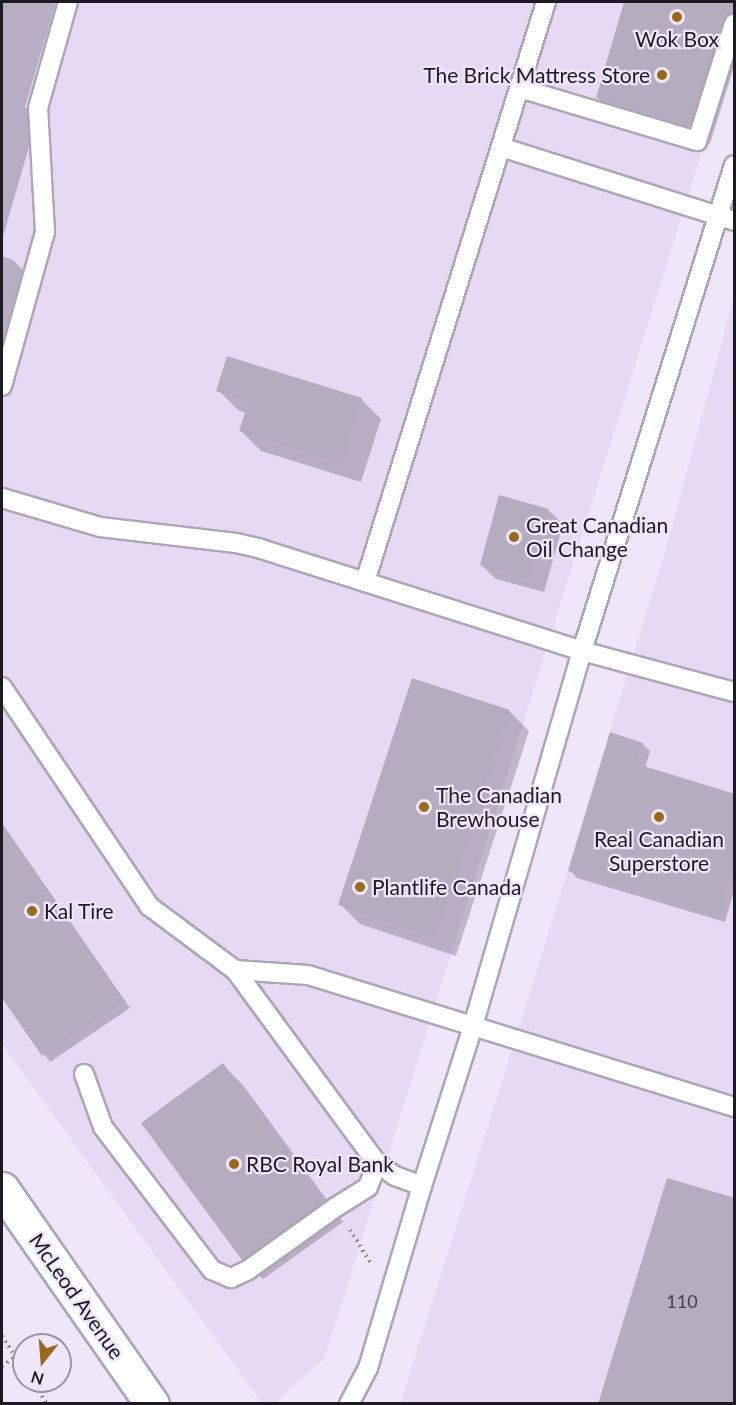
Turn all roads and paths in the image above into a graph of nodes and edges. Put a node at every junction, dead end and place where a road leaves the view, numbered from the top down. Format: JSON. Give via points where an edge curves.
{"nodes":[{"id":1,"x":68,"y":2,"type":"edge"},
{"id":2,"x":546,"y":2,"type":"edge"},
{"id":3,"x":735,"y":24,"type":"edge"},
{"id":4,"x":519,"y":88,"type":"junction"},
{"id":5,"x":501,"y":147,"type":"junction"},
{"id":6,"x":735,"y":165,"type":"edge"},
{"id":7,"x":727,"y":218,"type":"edge"},
{"id":8,"x":2,"y":386,"type":"edge"},
{"id":9,"x":2,"y":498,"type":"edge"},
{"id":10,"x":365,"y":582,"type":"junction"},
{"id":11,"x":582,"y":651,"type":"junction"},
{"id":12,"x":2,"y":687,"type":"edge"},
{"id":13,"x":735,"y":692,"type":"edge"},
{"id":14,"x":235,"y":970,"type":"junction"},
{"id":15,"x":473,"y":1026,"type":"junction"},
{"id":16,"x":84,"y":1074,"type":"dead end"},
{"id":17,"x":735,"y":1107,"type":"edge"},
{"id":18,"x":377,"y":1163,"type":"junction"},
{"id":19,"x":422,"y":1186,"type":"junction"},
{"id":20,"x":2,"y":1189,"type":"edge"},
{"id":21,"x":336,"y":1206,"type":"junction"},
{"id":22,"x":390,"y":1293,"type":"junction"},
{"id":23,"x":2,"y":1336,"type":"edge"},
{"id":24,"x":12,"y":1352,"type":"edge"},
{"id":25,"x":152,"y":1404,"type":"edge"},
{"id":26,"x":350,"y":1404,"type":"edge"}],
"edges":[{"from":1,"to":8,"type":"lane","via":[[38,108],[45,232]]},
{"from":2,"to":4,"type":"lane"},
{"from":3,"to":4,"type":"lane","via":[[698,141]]},
{"from":4,"to":5,"type":"lane"},
{"from":5,"to":7,"type":"lane"},
{"from":5,"to":10,"type":"lane"},
{"from":6,"to":7,"type":"lane"},
{"from":7,"to":11,"type":"lane"},
{"from":9,"to":10,"type":"lane","via":[[100,527],[261,549]]},
{"from":10,"to":11,"type":"lane"},
{"from":11,"to":13,"type":"lane"},
{"from":11,"to":15,"type":"lane"},
{"from":12,"to":14,"type":"lane","via":[[149,906]]},
{"from":14,"to":15,"type":"lane","via":[[308,975]]},
{"from":14,"to":18,"type":"lane"},
{"from":15,"to":17,"type":"lane"},
{"from":15,"to":19,"type":"lane"},
{"from":16,"to":21,"type":"lane","via":[[103,1127],[212,1270],[231,1278],[248,1270]]},
{"from":18,"to":19,"type":"lane","via":[[395,1176]]},
{"from":18,"to":21,"type":"lane","via":[[368,1187]]},
{"from":19,"to":22,"type":"lane"},
{"from":20,"to":25,"type":"street","name":"McLeod Avenue"},
{"from":21,"to":22,"type":"path"},
{"from":22,"to":26,"type":"lane","via":[[369,1368]]},
{"from":23,"to":24,"type":"path"}]}
